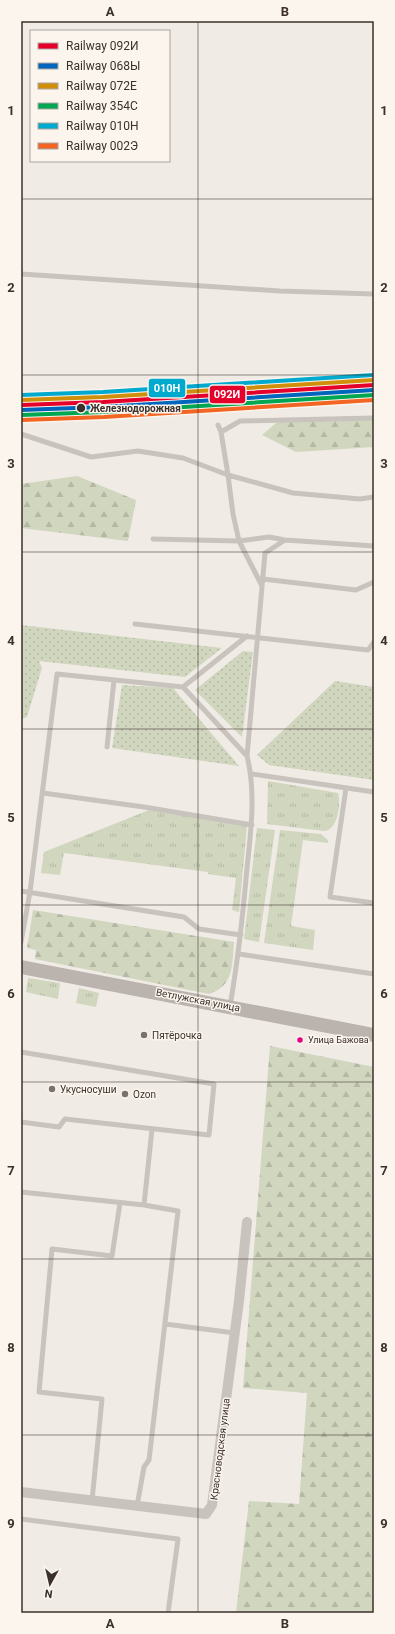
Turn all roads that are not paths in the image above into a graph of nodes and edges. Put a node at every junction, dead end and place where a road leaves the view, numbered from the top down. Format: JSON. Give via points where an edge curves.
{"nodes":[{"id":1,"x":21,"y":274,"type":"edge"},
{"id":2,"x":374,"y":294,"type":"edge"},
{"id":3,"x":374,"y":418,"type":"edge"},
{"id":4,"x":218,"y":425,"type":"dead end"},
{"id":5,"x":221,"y":432,"type":"junction"},
{"id":6,"x":21,"y":434,"type":"edge"},
{"id":7,"x":228,"y":475,"type":"junction"},
{"id":8,"x":374,"y":497,"type":"edge"},
{"id":9,"x":153,"y":539,"type":"dead end"},
{"id":10,"x":285,"y":540,"type":"junction"},
{"id":11,"x":239,"y":541,"type":"junction"},
{"id":12,"x":374,"y":546,"type":"edge"},
{"id":13,"x":263,"y":579,"type":"junction"},
{"id":14,"x":374,"y":582,"type":"edge"},
{"id":15,"x":263,"y":587,"type":"junction"},
{"id":16,"x":135,"y":624,"type":"dead end"},
{"id":17,"x":247,"y":636,"type":"junction"},
{"id":18,"x":258,"y":637,"type":"junction"},
{"id":19,"x":374,"y":642,"type":"edge"},
{"id":20,"x":114,"y":680,"type":"junction"},
{"id":21,"x":183,"y":687,"type":"junction"},
{"id":22,"x":108,"y":747,"type":"dead end"},
{"id":23,"x":247,"y":756,"type":"junction"},
{"id":24,"x":252,"y":774,"type":"junction"},
{"id":25,"x":346,"y":788,"type":"junction"},
{"id":26,"x":374,"y":792,"type":"edge"},
{"id":27,"x":43,"y":793,"type":"junction"},
{"id":28,"x":252,"y":824,"type":"junction"},
{"id":29,"x":21,"y":891,"type":"edge"},
{"id":30,"x":30,"y":892,"type":"junction"},
{"id":31,"x":374,"y":903,"type":"edge"},
{"id":32,"x":23,"y":927,"type":"edge"},
{"id":33,"x":241,"y":935,"type":"junction"},
{"id":34,"x":21,"y":942,"type":"edge"},
{"id":35,"x":239,"y":954,"type":"junction"},
{"id":36,"x":21,"y":967,"type":"edge"},
{"id":37,"x":374,"y":974,"type":"edge"},
{"id":38,"x":230,"y":1006,"type":"junction"},
{"id":39,"x":374,"y":1035,"type":"edge"},
{"id":40,"x":21,"y":1052,"type":"edge"},
{"id":41,"x":21,"y":1122,"type":"edge"},
{"id":42,"x":152,"y":1129,"type":"junction"},
{"id":43,"x":21,"y":1192,"type":"edge"},
{"id":44,"x":120,"y":1203,"type":"junction"},
{"id":45,"x":144,"y":1205,"type":"junction"},
{"id":46,"x":247,"y":1222,"type":"dead end"},
{"id":47,"x":165,"y":1324,"type":"junction"},
{"id":48,"x":235,"y":1333,"type":"junction"},
{"id":49,"x":21,"y":1492,"type":"edge"},
{"id":50,"x":92,"y":1501,"type":"junction"},
{"id":51,"x":138,"y":1506,"type":"junction"},
{"id":52,"x":21,"y":1520,"type":"edge"},
{"id":53,"x":168,"y":1613,"type":"edge"}],
"edges":[{"from":1,"to":2,"type":"lane","via":[[280,291]]},
{"from":3,"to":5,"type":"lane","via":[[240,422]]},
{"from":4,"to":5,"type":"lane"},
{"from":5,"to":7,"type":"lane"},
{"from":6,"to":7,"type":"lane","via":[[91,457],[138,450],[182,458]]},
{"from":7,"to":8,"type":"lane","via":[[293,493],[360,499]]},
{"from":7,"to":11,"type":"lane"},
{"from":9,"to":11,"type":"lane"},
{"from":10,"to":11,"type":"lane","via":[[269,537]]},
{"from":10,"to":12,"type":"lane"},
{"from":10,"to":13,"type":"lane","via":[[265,553]]},
{"from":11,"to":15,"type":"lane"},
{"from":13,"to":14,"type":"lane","via":[[356,590]]},
{"from":13,"to":15,"type":"lane"},
{"from":15,"to":18,"type":"lane"},
{"from":16,"to":17,"type":"lane"},
{"from":17,"to":18,"type":"lane"},
{"from":17,"to":21,"type":"lane"},
{"from":18,"to":19,"type":"lane","via":[[368,650]]},
{"from":18,"to":23,"type":"lane"},
{"from":20,"to":21,"type":"lane"},
{"from":20,"to":22,"type":"lane"},
{"from":20,"to":27,"type":"lane","via":[[57,674]]},
{"from":21,"to":23,"type":"lane"},
{"from":23,"to":24,"type":"lane"},
{"from":24,"to":25,"type":"lane"},
{"from":24,"to":28,"type":"lane"},
{"from":25,"to":26,"type":"lane"},
{"from":25,"to":31,"type":"lane","via":[[330,897]]},
{"from":27,"to":28,"type":"lane"},
{"from":27,"to":30,"type":"lane"},
{"from":28,"to":33,"type":"lane"},
{"from":29,"to":30,"type":"lane"},
{"from":30,"to":32,"type":"lane"},
{"from":30,"to":33,"type":"lane","via":[[184,916],[199,929]]},
{"from":32,"to":34,"type":"lane"},
{"from":33,"to":35,"type":"lane"},
{"from":35,"to":37,"type":"lane"},
{"from":35,"to":38,"type":"lane"},
{"from":36,"to":38,"type":"main road","name":"Ветлужская улица"},
{"from":38,"to":39,"type":"main road","name":"Ветлужская улица"},
{"from":40,"to":42,"type":"lane","via":[[214,1084],[208,1135]]},
{"from":41,"to":42,"type":"lane","via":[[59,1127],[64,1119]]},
{"from":42,"to":45,"type":"lane"},
{"from":43,"to":44,"type":"lane"},
{"from":44,"to":45,"type":"lane"},
{"from":44,"to":50,"type":"lane","via":[[112,1256],[52,1249],[39,1392],[102,1399]]},
{"from":45,"to":47,"type":"lane","via":[[178,1211]]},
{"from":46,"to":48,"type":"street","name":"Красноводская улица"},
{"from":47,"to":48,"type":"lane"},
{"from":47,"to":51,"type":"lane","via":[[149,1460],[144,1467]]},
{"from":48,"to":51,"type":"street","name":"Красноводская улица","via":[[212,1505],[206,1514]]},
{"from":49,"to":50,"type":"street","name":"Красноводская улица"},
{"from":50,"to":51,"type":"street","name":"Красноводская улица"},
{"from":52,"to":53,"type":"lane","via":[[178,1539]]}]}
